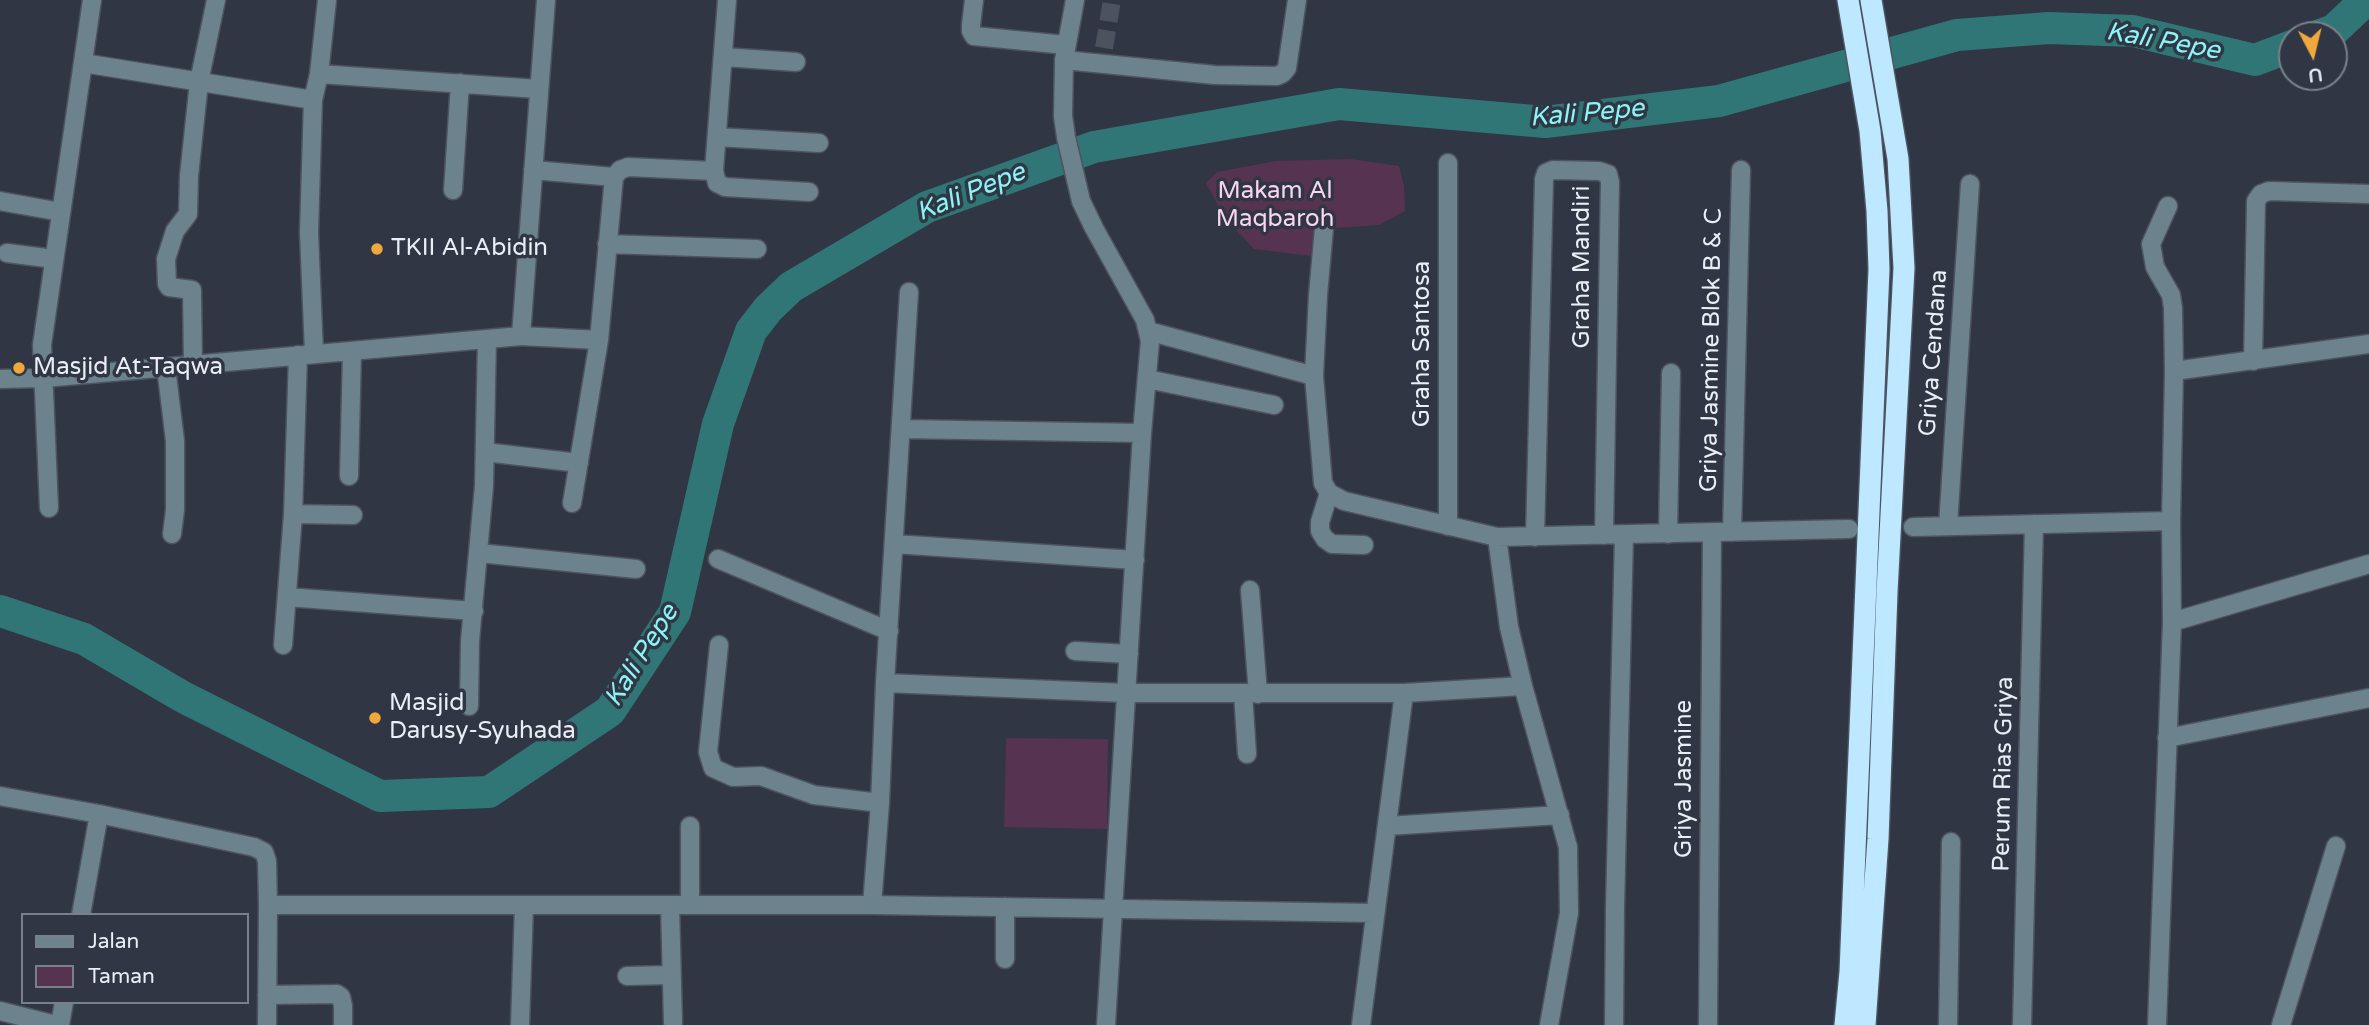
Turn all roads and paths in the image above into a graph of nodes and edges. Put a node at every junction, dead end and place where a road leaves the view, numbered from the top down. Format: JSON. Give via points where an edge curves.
{"nodes":[{"id":1,"x":92,"y":0,"type":"edge"},
{"id":2,"x":216,"y":0,"type":"edge"},
{"id":3,"x":327,"y":0,"type":"edge"},
{"id":4,"x":546,"y":0,"type":"edge"},
{"id":5,"x":727,"y":0,"type":"edge"},
{"id":6,"x":974,"y":0,"type":"edge"},
{"id":7,"x":1075,"y":0,"type":"edge"},
{"id":8,"x":1297,"y":0,"type":"edge"},
{"id":9,"x":1847,"y":0,"type":"edge"},
{"id":10,"x":1871,"y":0,"type":"edge"},
{"id":11,"x":1065,"y":52,"type":"junction"},
{"id":12,"x":724,"y":57,"type":"junction"},
{"id":13,"x":796,"y":62,"type":"dead end"},
{"id":14,"x":83,"y":63,"type":"junction"},
{"id":15,"x":319,"y":74,"type":"junction"},
{"id":16,"x":199,"y":82,"type":"junction"},
{"id":17,"x":460,"y":83,"type":"junction"},
{"id":18,"x":538,"y":89,"type":"junction"},
{"id":19,"x":313,"y":100,"type":"junction"},
{"id":20,"x":717,"y":137,"type":"junction"},
{"id":21,"x":819,"y":143,"type":"dead end"},
{"id":22,"x":1448,"y":163,"type":"dead end"},
{"id":23,"x":533,"y":170,"type":"junction"},
{"id":24,"x":1741,"y":170,"type":"dead end"},
{"id":25,"x":714,"y":171,"type":"junction"},
{"id":26,"x":614,"y":177,"type":"junction"},
{"id":27,"x":1970,"y":184,"type":"dead end"},
{"id":28,"x":453,"y":190,"type":"dead end"},
{"id":29,"x":809,"y":192,"type":"dead end"},
{"id":30,"x":2369,"y":194,"type":"edge"},
{"id":31,"x":0,"y":201,"type":"edge"},
{"id":32,"x":2168,"y":206,"type":"dead end"},
{"id":33,"x":61,"y":212,"type":"junction"},
{"id":34,"x":1324,"y":228,"type":"dead end"},
{"id":35,"x":607,"y":244,"type":"junction"},
{"id":36,"x":757,"y":250,"type":"dead end"},
{"id":37,"x":7,"y":253,"type":"dead end"},
{"id":38,"x":54,"y":259,"type":"junction"},
{"id":39,"x":909,"y":292,"type":"dead end"},
{"id":40,"x":1149,"y":331,"type":"junction"},
{"id":41,"x":521,"y":336,"type":"junction"},
{"id":42,"x":487,"y":339,"type":"junction"},
{"id":43,"x":599,"y":340,"type":"junction"},
{"id":44,"x":2369,"y":344,"type":"edge"},
{"id":45,"x":352,"y":352,"type":"junction"},
{"id":46,"x":306,"y":354,"type":"junction"},
{"id":47,"x":2253,"y":361,"type":"junction"},
{"id":48,"x":192,"y":365,"type":"junction"},
{"id":49,"x":166,"y":367,"type":"junction"},
{"id":50,"x":2174,"y":371,"type":"junction"},
{"id":51,"x":1671,"y":373,"type":"dead end"},
{"id":52,"x":1314,"y":376,"type":"junction"},
{"id":53,"x":44,"y":378,"type":"junction"},
{"id":54,"x":0,"y":379,"type":"edge"},
{"id":55,"x":1147,"y":379,"type":"junction"},
{"id":56,"x":1274,"y":405,"type":"dead end"},
{"id":57,"x":901,"y":429,"type":"junction"},
{"id":58,"x":1142,"y":433,"type":"junction"},
{"id":59,"x":485,"y":452,"type":"junction"},
{"id":60,"x":579,"y":463,"type":"junction"},
{"id":61,"x":349,"y":476,"type":"dead end"},
{"id":62,"x":1329,"y":493,"type":"junction"},
{"id":63,"x":572,"y":503,"type":"dead end"},
{"id":64,"x":49,"y":508,"type":"dead end"},
{"id":65,"x":293,"y":514,"type":"junction"},
{"id":66,"x":353,"y":515,"type":"dead end"},
{"id":67,"x":2171,"y":521,"type":"junction"},
{"id":68,"x":2034,"y":524,"type":"junction"},
{"id":69,"x":1448,"y":526,"type":"junction"},
{"id":70,"x":1948,"y":526,"type":"junction"},
{"id":71,"x":1913,"y":527,"type":"dead end"},
{"id":72,"x":1849,"y":528,"type":"dead end"},
{"id":73,"x":1732,"y":532,"type":"junction"},
{"id":74,"x":1712,"y":533,"type":"junction"},
{"id":75,"x":172,"y":534,"type":"dead end"},
{"id":76,"x":1668,"y":534,"type":"junction"},
{"id":77,"x":1604,"y":535,"type":"junction"},
{"id":78,"x":1624,"y":535,"type":"junction"},
{"id":79,"x":1497,"y":537,"type":"junction"},
{"id":80,"x":1535,"y":537,"type":"junction"},
{"id":81,"x":894,"y":544,"type":"junction"},
{"id":82,"x":1364,"y":545,"type":"dead end"},
{"id":83,"x":479,"y":553,"type":"junction"},
{"id":84,"x":718,"y":559,"type":"dead end"},
{"id":85,"x":1135,"y":560,"type":"junction"},
{"id":86,"x":2369,"y":564,"type":"edge"},
{"id":87,"x":636,"y":569,"type":"dead end"},
{"id":88,"x":1250,"y":590,"type":"dead end"},
{"id":89,"x":287,"y":597,"type":"junction"},
{"id":90,"x":474,"y":611,"type":"junction"},
{"id":91,"x":2172,"y":622,"type":"junction"},
{"id":92,"x":889,"y":631,"type":"junction"},
{"id":93,"x":283,"y":645,"type":"dead end"},
{"id":94,"x":719,"y":645,"type":"dead end"},
{"id":95,"x":1075,"y":651,"type":"dead end"},
{"id":96,"x":1129,"y":654,"type":"junction"},
{"id":97,"x":885,"y":683,"type":"junction"},
{"id":98,"x":1522,"y":686,"type":"junction"},
{"id":99,"x":1126,"y":693,"type":"junction"},
{"id":100,"x":1251,"y":693,"type":"junction"},
{"id":101,"x":1404,"y":693,"type":"junction"},
{"id":102,"x":2369,"y":698,"type":"edge"},
{"id":103,"x":469,"y":706,"type":"dead end"},
{"id":104,"x":2167,"y":738,"type":"junction"},
{"id":105,"x":1247,"y":754,"type":"dead end"},
{"id":106,"x":0,"y":796,"type":"edge"},
{"id":107,"x":880,"y":803,"type":"junction"},
{"id":108,"x":99,"y":814,"type":"junction"},
{"id":109,"x":1560,"y":815,"type":"junction"},
{"id":110,"x":690,"y":826,"type":"dead end"},
{"id":111,"x":1387,"y":826,"type":"junction"},
{"id":112,"x":1951,"y":842,"type":"dead end"},
{"id":113,"x":2336,"y":845,"type":"dead end"},
{"id":114,"x":268,"y":905,"type":"junction"},
{"id":115,"x":690,"y":905,"type":"junction"},
{"id":116,"x":872,"y":905,"type":"junction"},
{"id":117,"x":524,"y":906,"type":"junction"},
{"id":118,"x":670,"y":906,"type":"junction"},
{"id":119,"x":1005,"y":907,"type":"junction"},
{"id":120,"x":1112,"y":909,"type":"junction"},
{"id":121,"x":80,"y":913,"type":"edge"},
{"id":122,"x":1374,"y":913,"type":"junction"},
{"id":123,"x":1005,"y":959,"type":"dead end"},
{"id":124,"x":671,"y":975,"type":"junction"},
{"id":125,"x":627,"y":976,"type":"dead end"},
{"id":126,"x":267,"y":995,"type":"junction"},
{"id":127,"x":63,"y":1004,"type":"edge"},
{"id":128,"x":0,"y":1011,"type":"edge"},
{"id":129,"x":673,"y":1021,"type":"dead end"},
{"id":130,"x":58,"y":1025,"type":"edge"},
{"id":131,"x":267,"y":1025,"type":"edge"},
{"id":132,"x":343,"y":1025,"type":"edge"},
{"id":133,"x":520,"y":1025,"type":"edge"},
{"id":134,"x":1106,"y":1025,"type":"edge"},
{"id":135,"x":1362,"y":1025,"type":"edge"},
{"id":136,"x":1549,"y":1025,"type":"edge"},
{"id":137,"x":1614,"y":1025,"type":"edge"},
{"id":138,"x":1708,"y":1025,"type":"edge"},
{"id":139,"x":1845,"y":1025,"type":"edge"},
{"id":140,"x":1865,"y":1025,"type":"edge"},
{"id":141,"x":1948,"y":1025,"type":"edge"},
{"id":142,"x":2022,"y":1025,"type":"edge"},
{"id":143,"x":2157,"y":1025,"type":"edge"},
{"id":144,"x":2281,"y":1025,"type":"edge"}],
"edges":[{"from":1,"to":14,"type":"street"},
{"from":2,"to":16,"type":"street"},
{"from":3,"to":15,"type":"street"},
{"from":4,"to":18,"type":"street"},
{"from":5,"to":12,"type":"street"},
{"from":6,"to":11,"type":"street","via":[[974,36]]},
{"from":7,"to":11,"type":"street"},
{"from":8,"to":11,"type":"street","via":[[1287,68],[1277,76],[1215,75]]},
{"from":9,"to":139,"type":"highway","via":[[1874,162],[1879,269]]},
{"from":10,"to":140,"type":"highway","via":[[1898,159],[1904,268]]},
{"from":11,"to":40,"type":"street","via":[[1063,116],[1082,201]]},
{"from":12,"to":13,"type":"street"},
{"from":12,"to":20,"type":"street"},
{"from":14,"to":16,"type":"street"},
{"from":14,"to":33,"type":"street"},
{"from":15,"to":17,"type":"street"},
{"from":15,"to":19,"type":"street"},
{"from":16,"to":19,"type":"street"},
{"from":16,"to":48,"type":"street","via":[[188,214],[175,231],[166,259],[169,287],[192,290]]},
{"from":17,"to":18,"type":"street"},
{"from":17,"to":28,"type":"street"},
{"from":18,"to":23,"type":"street"},
{"from":19,"to":46,"type":"street"},
{"from":20,"to":21,"type":"street"},
{"from":20,"to":25,"type":"street"},
{"from":22,"to":69,"type":"street","name":"Graha Santosa"},
{"from":23,"to":26,"type":"street"},
{"from":23,"to":41,"type":"street"},
{"from":24,"to":73,"type":"street","name":"Griya Jasmine Blok B & C"},
{"from":25,"to":26,"type":"street","via":[[628,167]]},
{"from":25,"to":29,"type":"street","via":[[717,183],[725,187]]},
{"from":26,"to":35,"type":"street"},
{"from":27,"to":70,"type":"street","name":"Griya Cendana"},
{"from":30,"to":47,"type":"street","via":[[2269,191],[2256,201]]},
{"from":31,"to":33,"type":"street"},
{"from":32,"to":50,"type":"street","via":[[2151,244],[2155,267],[2171,295]]},
{"from":33,"to":38,"type":"street"},
{"from":34,"to":52,"type":"street"},
{"from":35,"to":36,"type":"street"},
{"from":35,"to":43,"type":"street"},
{"from":37,"to":38,"type":"street"},
{"from":38,"to":53,"type":"street","via":[[43,345]]},
{"from":39,"to":57,"type":"street"},
{"from":40,"to":52,"type":"street"},
{"from":40,"to":55,"type":"street"},
{"from":41,"to":42,"type":"street"},
{"from":41,"to":43,"type":"street"},
{"from":42,"to":45,"type":"street"},
{"from":42,"to":59,"type":"street"},
{"from":43,"to":60,"type":"street"},
{"from":44,"to":47,"type":"street"},
{"from":45,"to":46,"type":"street"},
{"from":45,"to":61,"type":"street"},
{"from":46,"to":48,"type":"street"},
{"from":46,"to":65,"type":"street"},
{"from":47,"to":50,"type":"street"},
{"from":48,"to":49,"type":"street"},
{"from":49,"to":53,"type":"street"},
{"from":49,"to":75,"type":"street","via":[[175,441]]},
{"from":50,"to":67,"type":"street"},
{"from":51,"to":76,"type":"street"},
{"from":52,"to":62,"type":"street","via":[[1321,472]]},
{"from":53,"to":54,"type":"street"},
{"from":53,"to":64,"type":"street"},
{"from":55,"to":56,"type":"street"},
{"from":55,"to":58,"type":"street"},
{"from":57,"to":58,"type":"street"},
{"from":57,"to":81,"type":"street"},
{"from":58,"to":85,"type":"street"},
{"from":59,"to":60,"type":"street"},
{"from":59,"to":83,"type":"street"},
{"from":60,"to":63,"type":"street"},
{"from":62,"to":69,"type":"street"},
{"from":62,"to":82,"type":"street","via":[[1320,522],[1325,540]]},
{"from":65,"to":66,"type":"street"},
{"from":65,"to":89,"type":"street"},
{"from":67,"to":68,"type":"street"},
{"from":67,"to":91,"type":"street"},
{"from":68,"to":70,"type":"street"},
{"from":68,"to":142,"type":"street","name":"Perum Rias Griya"},
{"from":69,"to":79,"type":"street"},
{"from":70,"to":71,"type":"street"},
{"from":72,"to":73,"type":"street"},
{"from":73,"to":74,"type":"street"},
{"from":74,"to":76,"type":"street"},
{"from":74,"to":138,"type":"street","name":"Griya Jasmine"},
{"from":76,"to":78,"type":"street"},
{"from":77,"to":78,"type":"street"},
{"from":77,"to":80,"type":"street"},
{"from":77,"to":80,"type":"street","name":"Graha Mandiri","via":[[1610,182],[1608,174],[1599,171],[1553,170],[1544,179]]},
{"from":78,"to":137,"type":"street"},
{"from":79,"to":80,"type":"street"},
{"from":79,"to":98,"type":"street","via":[[1504,600]]},
{"from":81,"to":85,"type":"street"},
{"from":81,"to":92,"type":"street"},
{"from":83,"to":87,"type":"street"},
{"from":83,"to":90,"type":"street"},
{"from":84,"to":92,"type":"street"},
{"from":85,"to":96,"type":"street"},
{"from":86,"to":91,"type":"street"},
{"from":88,"to":100,"type":"street"},
{"from":89,"to":90,"type":"street"},
{"from":89,"to":93,"type":"street"},
{"from":90,"to":103,"type":"street"},
{"from":91,"to":104,"type":"street"},
{"from":92,"to":97,"type":"street"},
{"from":94,"to":107,"type":"street","via":[[708,752],[713,768],[733,777],[761,776],[814,795]]},
{"from":95,"to":96,"type":"street"},
{"from":96,"to":99,"type":"street"},
{"from":97,"to":99,"type":"street"},
{"from":97,"to":107,"type":"street"},
{"from":98,"to":101,"type":"street"},
{"from":98,"to":109,"type":"street"},
{"from":99,"to":100,"type":"street"},
{"from":99,"to":120,"type":"street"},
{"from":100,"to":101,"type":"street"},
{"from":100,"to":105,"type":"street"},
{"from":101,"to":111,"type":"street"},
{"from":102,"to":104,"type":"street"},
{"from":104,"to":143,"type":"street"},
{"from":106,"to":108,"type":"street"},
{"from":107,"to":116,"type":"street"},
{"from":108,"to":114,"type":"street","via":[[264,852]]},
{"from":108,"to":121,"type":"street"},
{"from":109,"to":111,"type":"street"},
{"from":109,"to":136,"type":"street","via":[[1568,847],[1569,913]]},
{"from":110,"to":115,"type":"street"},
{"from":111,"to":122,"type":"street"},
{"from":112,"to":141,"type":"street"},
{"from":113,"to":144,"type":"street"},
{"from":114,"to":117,"type":"street"},
{"from":114,"to":126,"type":"street"},
{"from":115,"to":116,"type":"street"},
{"from":115,"to":118,"type":"street"},
{"from":116,"to":119,"type":"street"},
{"from":117,"to":118,"type":"street"},
{"from":117,"to":133,"type":"street"},
{"from":118,"to":124,"type":"street"},
{"from":119,"to":120,"type":"street"},
{"from":119,"to":123,"type":"street"},
{"from":120,"to":122,"type":"street"},
{"from":120,"to":134,"type":"street"},
{"from":122,"to":135,"type":"street"},
{"from":124,"to":125,"type":"street"},
{"from":124,"to":129,"type":"street"},
{"from":126,"to":131,"type":"street"},
{"from":126,"to":132,"type":"street","via":[[337,994],[343,1006]]},
{"from":127,"to":130,"type":"street"},
{"from":128,"to":130,"type":"street"}]}
